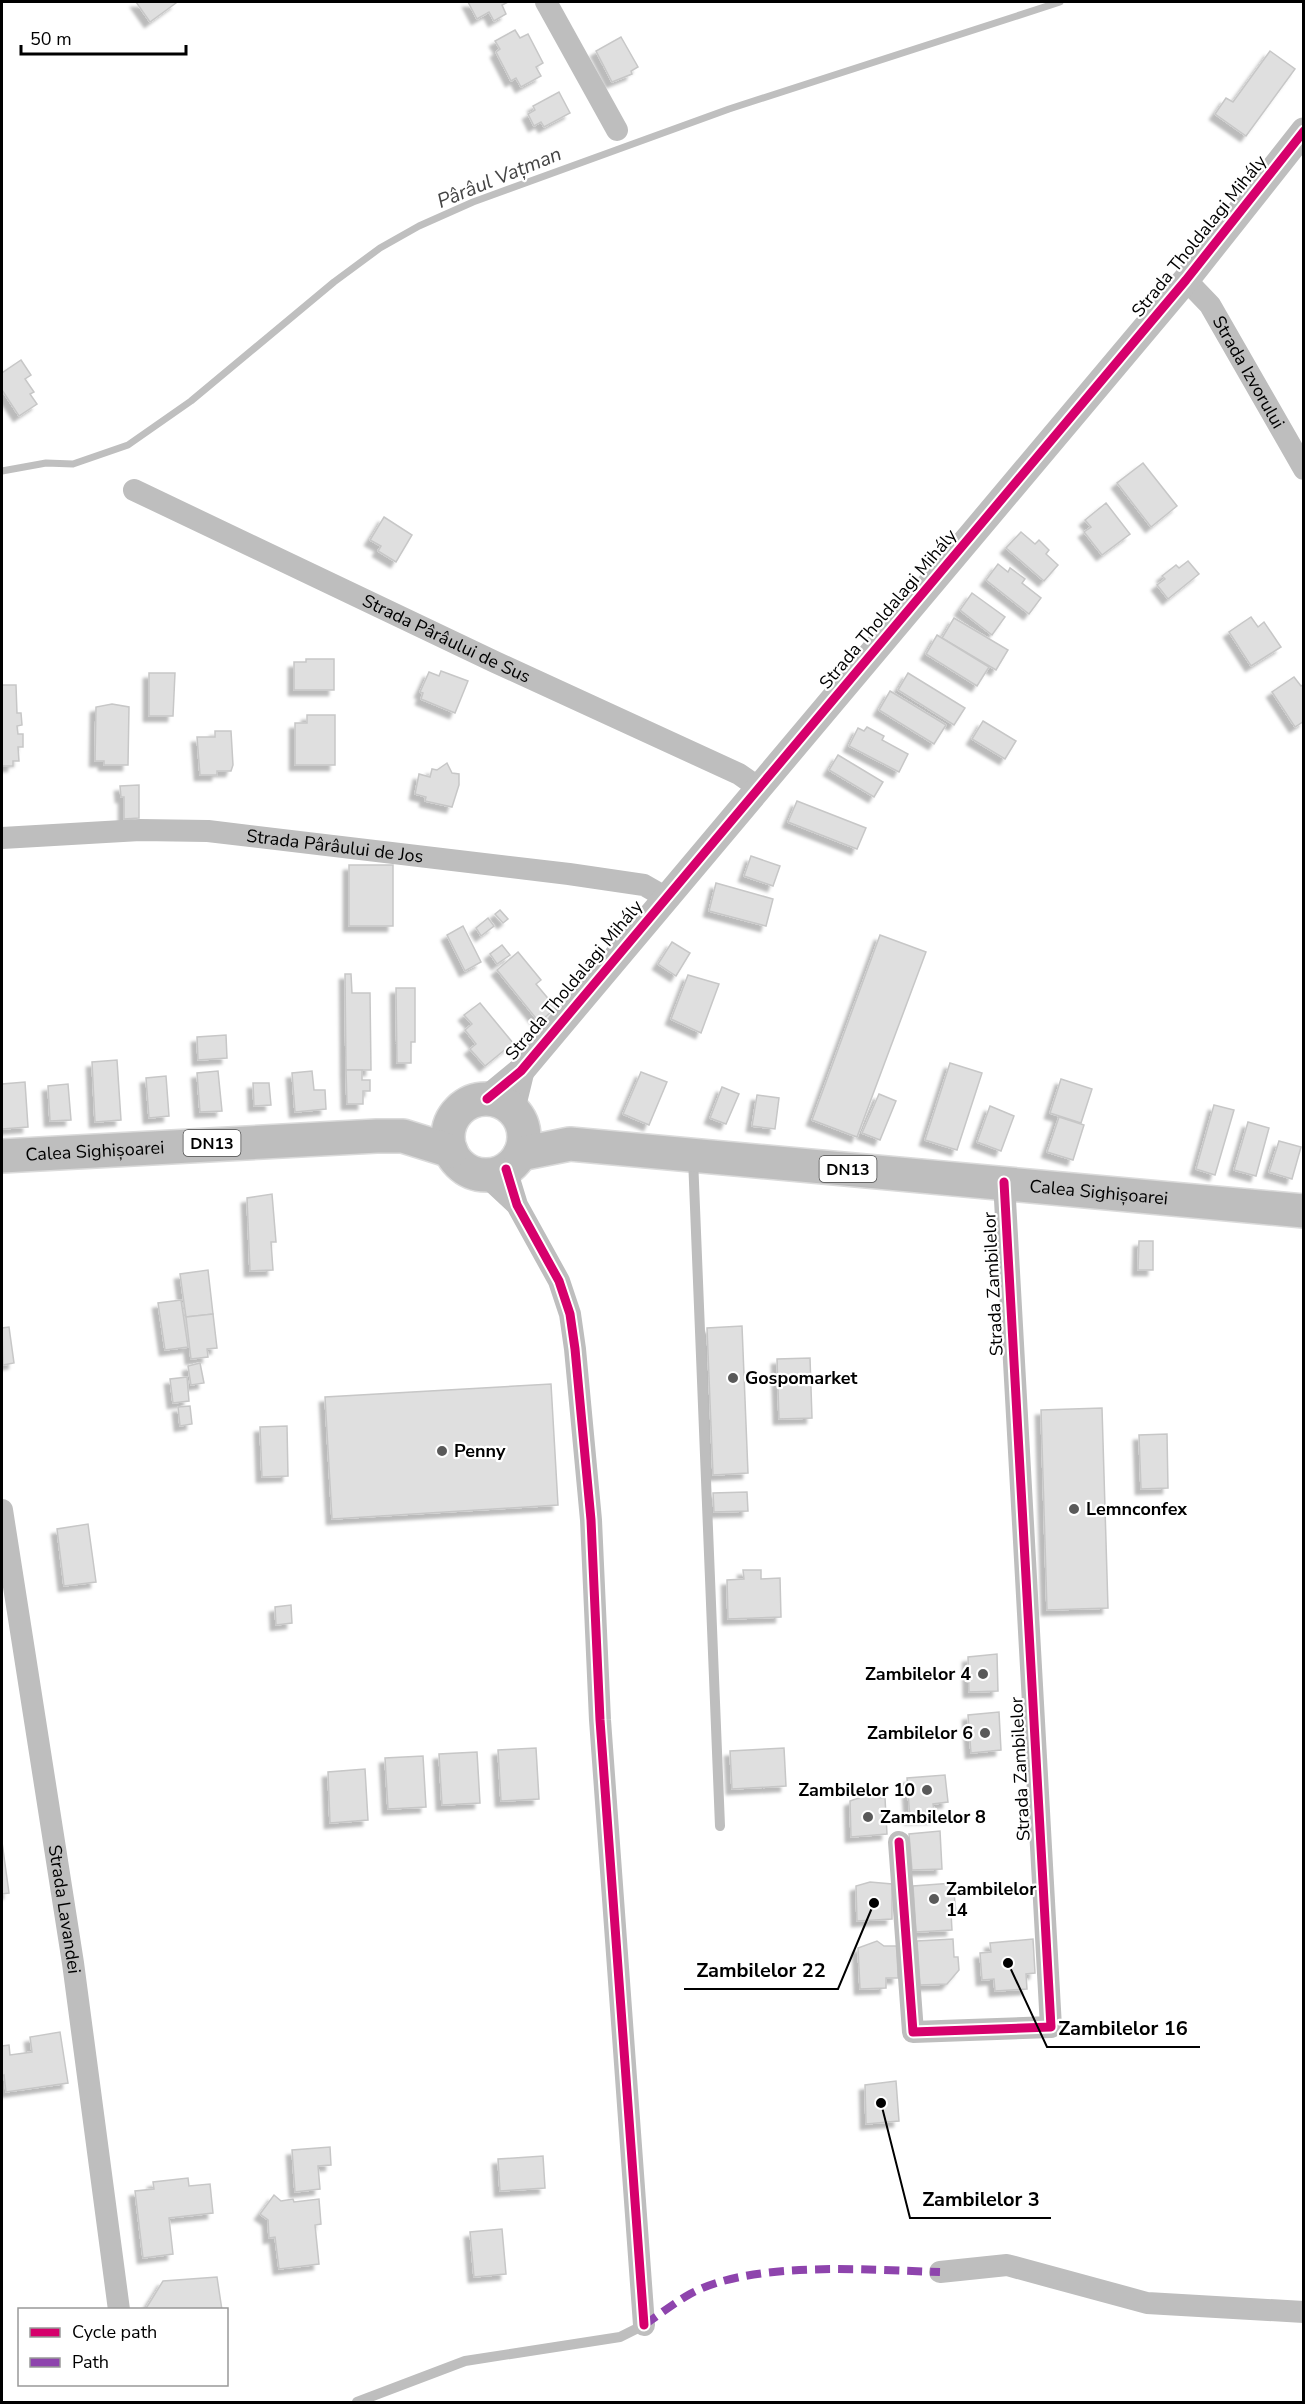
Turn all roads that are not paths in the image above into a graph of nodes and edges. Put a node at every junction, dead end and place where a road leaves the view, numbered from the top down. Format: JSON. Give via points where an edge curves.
{"nodes":[{"id":1,"x":546,"y":2,"type":"edge"},
{"id":2,"x":617,"y":130,"type":"dead end"},
{"id":3,"x":1304,"y":131,"type":"edge"},
{"id":4,"x":1186,"y":280,"type":"junction"},
{"id":5,"x":1304,"y":469,"type":"edge"},
{"id":6,"x":134,"y":490,"type":"dead end"},
{"id":7,"x":759,"y":788,"type":"junction"},
{"id":8,"x":2,"y":838,"type":"edge"},
{"id":9,"x":665,"y":897,"type":"junction"},
{"id":10,"x":451,"y":1136,"type":"junction"},
{"id":11,"x":505,"y":1138,"type":"junction"},
{"id":12,"x":693,"y":1155,"type":"junction"},
{"id":13,"x":2,"y":1156,"type":"edge"},
{"id":14,"x":1004,"y":1182,"type":"junction"},
{"id":15,"x":1304,"y":1211,"type":"edge"},
{"id":16,"x":2,"y":1510,"type":"edge"},
{"id":17,"x":720,"y":1826,"type":"dead end"},
{"id":18,"x":899,"y":1842,"type":"dead end"},
{"id":19,"x":940,"y":2272,"type":"dead end"},
{"id":20,"x":119,"y":2308,"type":"edge"},
{"id":21,"x":1304,"y":2312,"type":"edge"},
{"id":22,"x":644,"y":2325,"type":"joint"},
{"id":23,"x":357,"y":2403,"type":"edge"}],
"edges":[{"from":1,"to":2,"type":"street"},
{"from":3,"to":4,"type":"street","name":"Strada Tholdalagi Mihály"},
{"from":4,"to":5,"type":"street","name":"Strada Izvorului","via":[[1210,305]]},
{"from":4,"to":7,"type":"street","name":"Strada Tholdalagi Mihály"},
{"from":6,"to":7,"type":"street","name":"Strada Pârâului de Sus","via":[[739,774]]},
{"from":7,"to":9,"type":"street","name":"Strada Tholdalagi Mihály"},
{"from":8,"to":9,"type":"street","name":"Strada Pârâului de Jos","via":[[140,830],[208,831],[569,874],[644,885]]},
{"from":9,"to":11,"type":"street","name":"Strada Tholdalagi Mihály","via":[[521,1071]]},
{"from":10,"to":11,"type":"highway","via":[[464,1168]]},
{"from":10,"to":11,"type":"highway","number":"DN13","via":[[461,1109],[473,1101]]},
{"from":10,"to":13,"type":"highway","name":"Calea Sighișoarei","number":"DN13","via":[[198,1144]]},
{"from":11,"to":12,"type":"highway","name":"Calea Sighișoarei","number":"DN13"},
{"from":11,"to":22,"type":"street","via":[[517,1205],[559,1281],[570,1314],[579,1381]]},
{"from":12,"to":14,"type":"highway","name":"Calea Sighișoarei","number":"DN13"},
{"from":12,"to":17,"type":"lane"},
{"from":14,"to":15,"type":"highway","name":"Calea Sighișoarei","number":"DN13"},
{"from":14,"to":18,"type":"street","name":"Strada Zambilelor","via":[[1051,2026],[912,2032]]},
{"from":16,"to":20,"type":"street","name":"Strada Lavandei","via":[[73,1963]]},
{"from":19,"to":21,"type":"street","via":[[1007,2265],[1147,2303]]},
{"from":22,"to":23,"type":"lane","via":[[620,2337],[465,2361]]}]}
